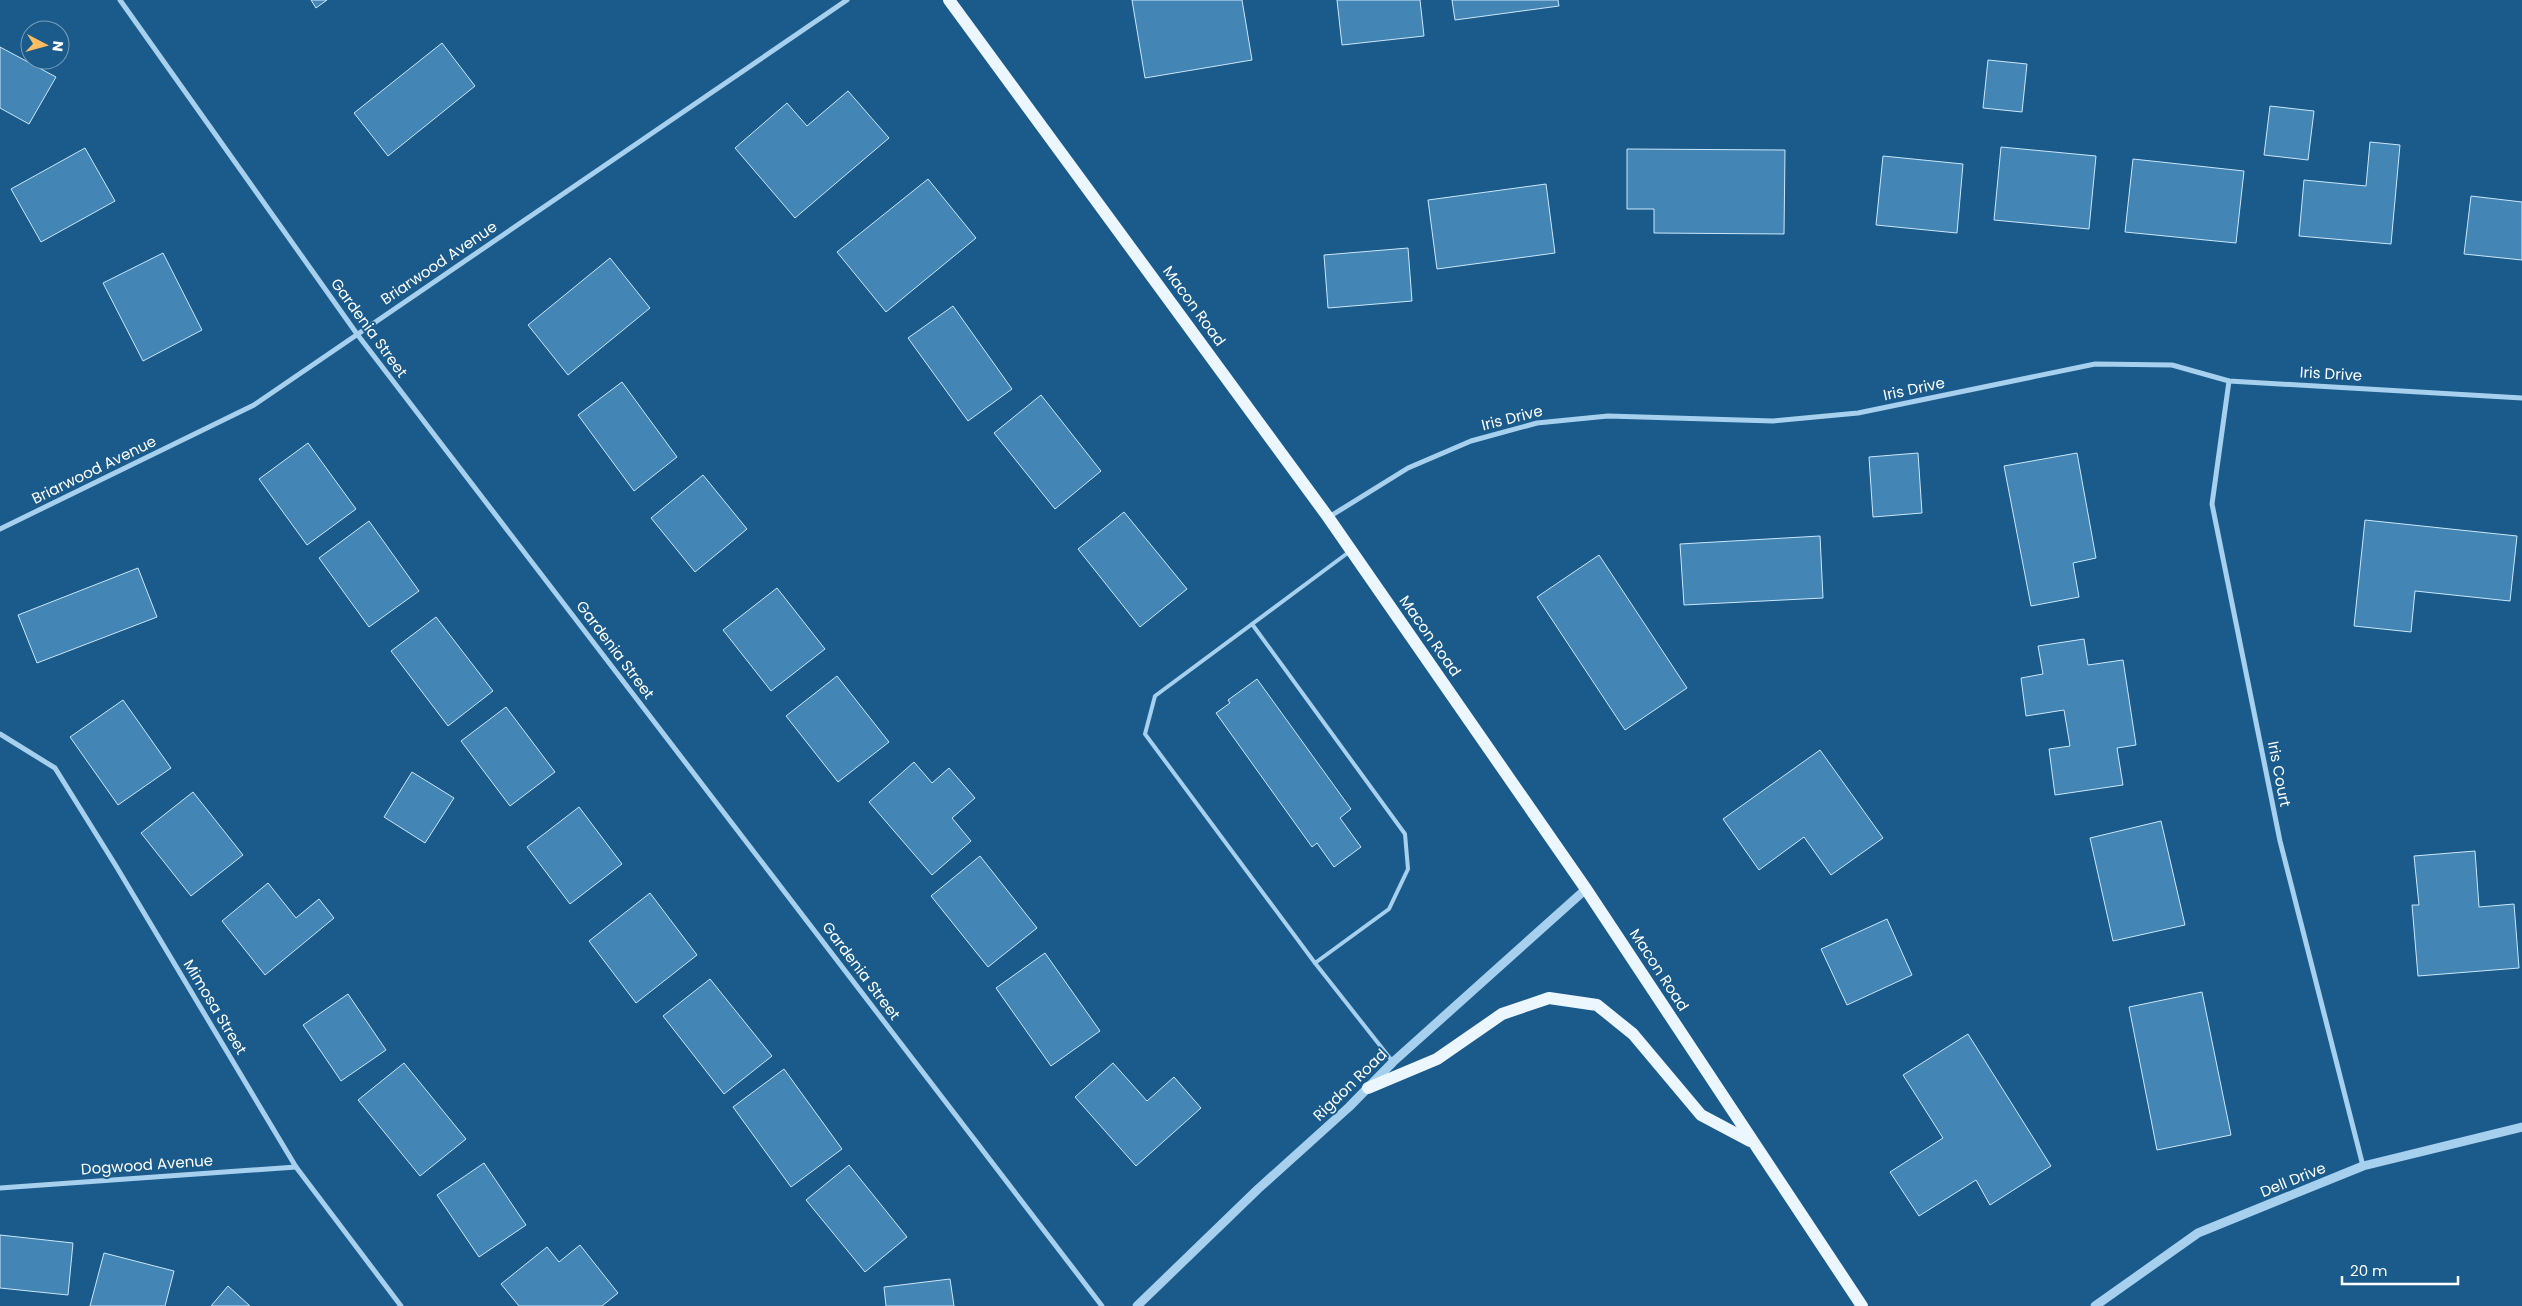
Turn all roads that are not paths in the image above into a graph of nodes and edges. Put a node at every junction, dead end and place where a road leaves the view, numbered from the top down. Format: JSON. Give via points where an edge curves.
{"nodes":[{"id":1,"x":120,"y":0,"type":"edge"},
{"id":2,"x":847,"y":0,"type":"edge"},
{"id":3,"x":949,"y":0,"type":"edge"},
{"id":4,"x":357,"y":334,"type":"junction"},
{"id":5,"x":2229,"y":381,"type":"junction"},
{"id":6,"x":2522,"y":398,"type":"edge"},
{"id":7,"x":1328,"y":517,"type":"junction"},
{"id":8,"x":0,"y":529,"type":"edge"},
{"id":9,"x":1352,"y":550,"type":"junction"},
{"id":10,"x":1252,"y":624,"type":"junction"},
{"id":11,"x":0,"y":734,"type":"edge"},
{"id":12,"x":1586,"y":889,"type":"junction"},
{"id":13,"x":1315,"y":963,"type":"junction"},
{"id":14,"x":1393,"y":1062,"type":"junction"},
{"id":15,"x":1368,"y":1088,"type":"junction"},
{"id":16,"x":2522,"y":1127,"type":"edge"},
{"id":17,"x":1753,"y":1142,"type":"junction"},
{"id":18,"x":2364,"y":1166,"type":"junction"},
{"id":19,"x":296,"y":1167,"type":"junction"},
{"id":20,"x":0,"y":1188,"type":"edge"},
{"id":21,"x":401,"y":1306,"type":"edge"},
{"id":22,"x":1102,"y":1306,"type":"edge"},
{"id":23,"x":1137,"y":1306,"type":"edge"},
{"id":24,"x":1862,"y":1306,"type":"edge"},
{"id":25,"x":2095,"y":1306,"type":"edge"}],
"edges":[{"from":1,"to":4,"type":"street","name":"Gardenia Street"},
{"from":2,"to":4,"type":"street","name":"Briarwood Avenue"},
{"from":3,"to":7,"type":"main road","name":"Macon Road"},
{"from":4,"to":8,"type":"street","name":"Briarwood Avenue","via":[[254,405]]},
{"from":4,"to":22,"type":"street","name":"Gardenia Street"},
{"from":5,"to":6,"type":"street","name":"Iris Drive"},
{"from":5,"to":7,"type":"street","name":"Iris Drive","via":[[2172,365],[2095,364],[1858,413],[1773,421],[1608,416],[1537,423],[1471,441],[1408,468]]},
{"from":5,"to":18,"type":"street","name":"Iris Court","via":[[2212,504],[2280,841]]},
{"from":7,"to":9,"type":"main road","name":"Macon Road"},
{"from":9,"to":10,"type":"lane"},
{"from":9,"to":12,"type":"main road","name":"Macon Road"},
{"from":10,"to":13,"type":"lane","via":[[1405,834],[1408,869],[1389,909]]},
{"from":10,"to":13,"type":"lane","via":[[1155,696],[1145,734]]},
{"from":11,"to":19,"type":"street","name":"Mimosa Street","via":[[55,768]]},
{"from":12,"to":14,"type":"street","name":"Rigdon Road"},
{"from":12,"to":17,"type":"main road","name":"Macon Road"},
{"from":13,"to":14,"type":"lane"},
{"from":14,"to":15,"type":"street","name":"Rigdon Road"},
{"from":15,"to":17,"type":"main road","via":[[1437,1059],[1502,1014],[1549,998],[1597,1005],[1633,1034],[1701,1115]]},
{"from":15,"to":23,"type":"street","name":"Rigdon Road"},
{"from":16,"to":18,"type":"street","name":"Dell Drive"},
{"from":17,"to":24,"type":"main road","name":"Macon Road"},
{"from":18,"to":25,"type":"street","name":"Dell Drive","via":[[2198,1232]]},
{"from":19,"to":20,"type":"street","name":"Dogwood Avenue"},
{"from":19,"to":21,"type":"street","name":"Mimosa Street"}]}
